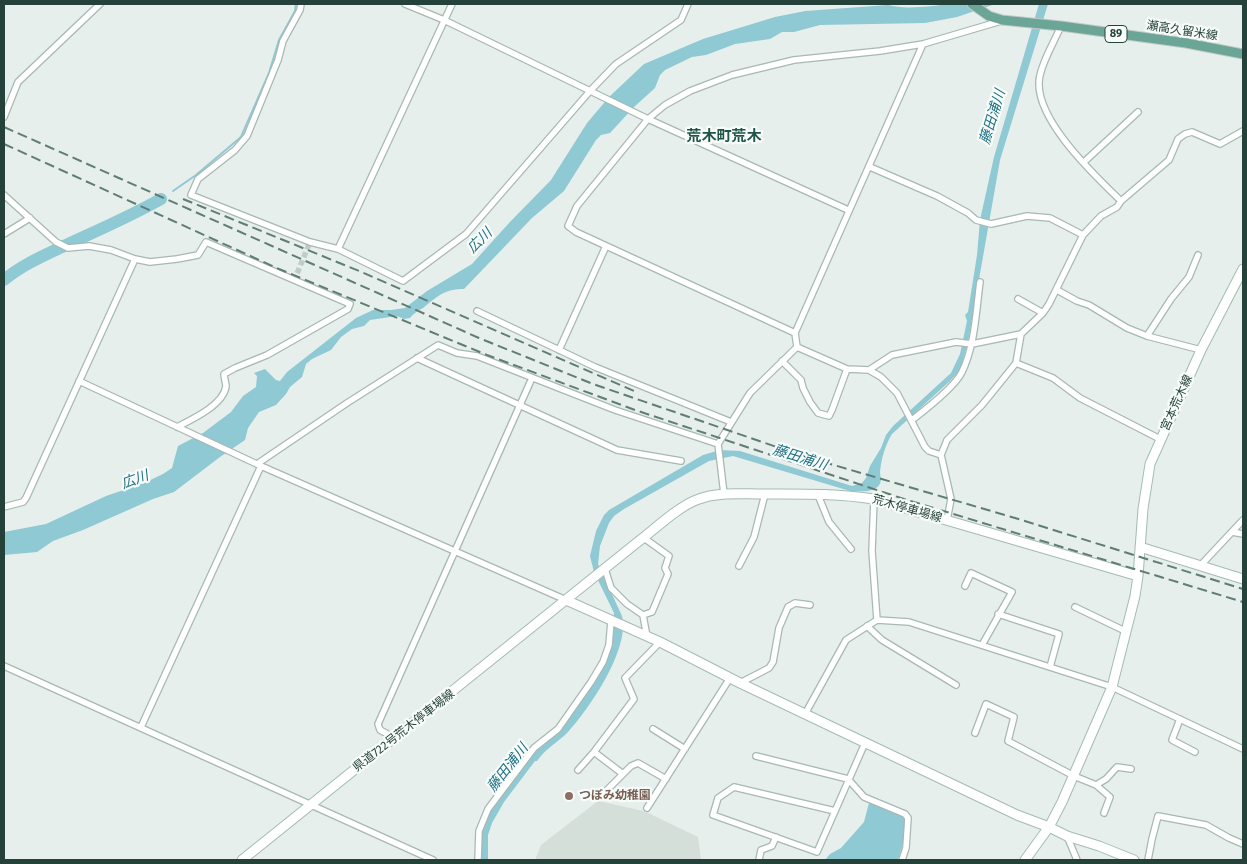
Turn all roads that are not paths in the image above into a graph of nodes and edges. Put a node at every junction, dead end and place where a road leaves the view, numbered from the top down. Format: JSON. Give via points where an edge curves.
{"nodes":[{"id":1,"x":100,"y":4,"type":"edge"},
{"id":2,"x":301,"y":4,"type":"edge"},
{"id":3,"x":405,"y":4,"type":"edge"},
{"id":4,"x":452,"y":4,"type":"edge"},
{"id":5,"x":688,"y":4,"type":"edge"},
{"id":6,"x":972,"y":4,"type":"edge"},
{"id":7,"x":444,"y":20,"type":"junction"},
{"id":8,"x":1002,"y":20,"type":"junction"},
{"id":9,"x":1061,"y":26,"type":"junction"},
{"id":10,"x":923,"y":44,"type":"junction"},
{"id":11,"x":1243,"y":54,"type":"edge"},
{"id":12,"x":590,"y":91,"type":"junction"},
{"id":13,"x":1138,"y":112,"type":"dead end"},
{"id":14,"x":4,"y":117,"type":"edge"},
{"id":15,"x":645,"y":117,"type":"junction"},
{"id":16,"x":1243,"y":131,"type":"edge"},
{"id":17,"x":1084,"y":162,"type":"junction"},
{"id":18,"x":870,"y":167,"type":"junction"},
{"id":19,"x":4,"y":194,"type":"edge"},
{"id":20,"x":1121,"y":201,"type":"junction"},
{"id":21,"x":848,"y":210,"type":"junction"},
{"id":22,"x":30,"y":218,"type":"junction"},
{"id":23,"x":4,"y":234,"type":"edge"},
{"id":24,"x":1083,"y":235,"type":"junction"},
{"id":25,"x":606,"y":246,"type":"junction"},
{"id":26,"x":338,"y":249,"type":"junction"},
{"id":27,"x":1198,"y":254,"type":"dead end"},
{"id":28,"x":135,"y":259,"type":"junction"},
{"id":29,"x":1242,"y":273,"type":"edge"},
{"id":30,"x":980,"y":282,"type":"dead end"},
{"id":31,"x":1057,"y":290,"type":"junction"},
{"id":32,"x":1018,"y":299,"type":"dead end"},
{"id":33,"x":477,"y":311,"type":"dead end"},
{"id":34,"x":1043,"y":313,"type":"junction"},
{"id":35,"x":795,"y":333,"type":"junction"},
{"id":36,"x":1021,"y":334,"type":"junction"},
{"id":37,"x":1147,"y":336,"type":"junction"},
{"id":38,"x":972,"y":344,"type":"junction"},
{"id":39,"x":797,"y":347,"type":"junction"},
{"id":40,"x":559,"y":350,"type":"junction"},
{"id":41,"x":1201,"y":350,"type":"junction"},
{"id":42,"x":417,"y":358,"type":"junction"},
{"id":43,"x":782,"y":361,"type":"junction"},
{"id":44,"x":1016,"y":363,"type":"junction"},
{"id":45,"x":847,"y":369,"type":"junction"},
{"id":46,"x":869,"y":370,"type":"junction"},
{"id":47,"x":532,"y":378,"type":"junction"},
{"id":48,"x":79,"y":381,"type":"junction"},
{"id":49,"x":520,"y":405,"type":"junction"},
{"id":50,"x":912,"y":420,"type":"junction"},
{"id":51,"x":731,"y":422,"type":"junction"},
{"id":52,"x":177,"y":427,"type":"junction"},
{"id":53,"x":1160,"y":439,"type":"junction"},
{"id":54,"x":718,"y":444,"type":"junction"},
{"id":55,"x":941,"y":455,"type":"junction"},
{"id":56,"x":681,"y":461,"type":"dead end"},
{"id":57,"x":258,"y":464,"type":"junction"},
{"id":58,"x":724,"y":494,"type":"junction"},
{"id":59,"x":765,"y":494,"type":"junction"},
{"id":60,"x":818,"y":494,"type":"junction"},
{"id":61,"x":874,"y":499,"type":"junction"},
{"id":62,"x":4,"y":507,"type":"edge"},
{"id":63,"x":947,"y":520,"type":"junction"},
{"id":64,"x":1243,"y":520,"type":"edge"},
{"id":65,"x":1232,"y":532,"type":"junction"},
{"id":66,"x":1243,"y":534,"type":"edge"},
{"id":67,"x":644,"y":538,"type":"junction"},
{"id":68,"x":1140,"y":547,"type":"junction"},
{"id":69,"x":851,"y":549,"type":"dead end"},
{"id":70,"x":454,"y":550,"type":"junction"},
{"id":71,"x":739,"y":566,"type":"dead end"},
{"id":72,"x":1200,"y":566,"type":"junction"},
{"id":73,"x":605,"y":569,"type":"junction"},
{"id":74,"x":1138,"y":576,"type":"junction"},
{"id":75,"x":1243,"y":579,"type":"edge"},
{"id":76,"x":965,"y":586,"type":"dead end"},
{"id":77,"x":566,"y":600,"type":"junction"},
{"id":78,"x":810,"y":605,"type":"dead end"},
{"id":79,"x":1075,"y":607,"type":"dead end"},
{"id":80,"x":643,"y":614,"type":"junction"},
{"id":81,"x":998,"y":614,"type":"junction"},
{"id":82,"x":876,"y":620,"type":"junction"},
{"id":83,"x":611,"y":621,"type":"junction"},
{"id":84,"x":867,"y":626,"type":"junction"},
{"id":85,"x":1125,"y":631,"type":"junction"},
{"id":86,"x":647,"y":636,"type":"junction"},
{"id":87,"x":660,"y":642,"type":"junction"},
{"id":88,"x":982,"y":645,"type":"junction"},
{"id":89,"x":4,"y":666,"type":"edge"},
{"id":90,"x":1050,"y":667,"type":"junction"},
{"id":91,"x":730,"y":678,"type":"junction"},
{"id":92,"x":740,"y":683,"type":"junction"},
{"id":93,"x":956,"y":685,"type":"dead end"},
{"id":94,"x":1112,"y":687,"type":"junction"},
{"id":95,"x":805,"y":714,"type":"junction"},
{"id":96,"x":1180,"y":720,"type":"junction"},
{"id":97,"x":141,"y":727,"type":"junction"},
{"id":98,"x":652,"y":729,"type":"dead end"},
{"id":99,"x":975,"y":733,"type":"dead end"},
{"id":100,"x":396,"y":738,"type":"junction"},
{"id":101,"x":865,"y":744,"type":"junction"},
{"id":102,"x":685,"y":749,"type":"junction"},
{"id":103,"x":1243,"y":750,"type":"edge"},
{"id":104,"x":594,"y":752,"type":"junction"},
{"id":105,"x":1195,"y":752,"type":"dead end"},
{"id":106,"x":756,"y":756,"type":"dead end"},
{"id":107,"x":578,"y":770,"type":"dead end"},
{"id":108,"x":1131,"y":770,"type":"dead end"},
{"id":109,"x":623,"y":774,"type":"junction"},
{"id":110,"x":1074,"y":776,"type":"junction"},
{"id":111,"x":666,"y":779,"type":"junction"},
{"id":112,"x":848,"y":779,"type":"junction"},
{"id":113,"x":1096,"y":785,"type":"junction"},
{"id":114,"x":599,"y":798,"type":"dead end"},
{"id":115,"x":311,"y":804,"type":"junction"},
{"id":116,"x":647,"y":808,"type":"dead end"},
{"id":117,"x":835,"y":812,"type":"junction"},
{"id":118,"x":1104,"y":813,"type":"dead end"},
{"id":119,"x":1049,"y":827,"type":"junction"},
{"id":120,"x":1067,"y":836,"type":"junction"},
{"id":121,"x":776,"y":837,"type":"junction"},
{"id":122,"x":1243,"y":844,"type":"edge"},
{"id":123,"x":242,"y":860,"type":"edge"},
{"id":124,"x":432,"y":860,"type":"edge"},
{"id":125,"x":478,"y":860,"type":"edge"},
{"id":126,"x":759,"y":860,"type":"edge"},
{"id":127,"x":902,"y":860,"type":"edge"},
{"id":128,"x":1025,"y":860,"type":"edge"},
{"id":129,"x":1077,"y":860,"type":"edge"},
{"id":130,"x":1134,"y":860,"type":"edge"},
{"id":131,"x":1148,"y":860,"type":"edge"}],
"edges":[{"from":1,"to":14,"type":"street","via":[[18,82]]},
{"from":2,"to":26,"type":"street","via":[[283,41],[247,136],[198,180],[191,195],[310,242]]},
{"from":3,"to":7,"type":"street"},
{"from":4,"to":7,"type":"street"},
{"from":5,"to":12,"type":"street","via":[[681,20],[616,64]]},
{"from":6,"to":8,"type":"main road","name":"瀬高久留米線","number":"89","via":[[989,16]]},
{"from":7,"to":12,"type":"street"},
{"from":7,"to":26,"type":"street"},
{"from":8,"to":9,"type":"main road","name":"瀬高久留米線","number":"89"},
{"from":8,"to":10,"type":"street"},
{"from":9,"to":11,"type":"main road","name":"瀬高久留米線","number":"89"},
{"from":9,"to":17,"type":"street","via":[[1039,77],[1039,97],[1049,120]]},
{"from":10,"to":15,"type":"street","via":[[794,60],[732,75],[690,91]]},
{"from":10,"to":18,"type":"street"},
{"from":12,"to":15,"type":"street"},
{"from":12,"to":26,"type":"street","via":[[466,234],[403,281]]},
{"from":13,"to":17,"type":"street"},
{"from":15,"to":21,"type":"street"},
{"from":15,"to":25,"type":"street","via":[[577,206],[568,226]]},
{"from":16,"to":20,"type":"street","via":[[1220,144],[1192,132],[1185,134],[1178,139],[1169,160]]},
{"from":17,"to":20,"type":"street"},
{"from":18,"to":21,"type":"street"},
{"from":18,"to":24,"type":"street","via":[[937,196],[976,220],[991,224],[1027,216],[1050,218]]},
{"from":19,"to":22,"type":"street"},
{"from":20,"to":24,"type":"street"},
{"from":21,"to":35,"type":"street"},
{"from":22,"to":23,"type":"street"},
{"from":22,"to":28,"type":"street","via":[[56,242],[68,248],[90,246]]},
{"from":24,"to":31,"type":"street"},
{"from":25,"to":35,"type":"street"},
{"from":25,"to":40,"type":"street"},
{"from":27,"to":37,"type":"street","via":[[1189,278]]},
{"from":28,"to":48,"type":"street"},
{"from":28,"to":52,"type":"street","via":[[150,262],[198,255],[206,242],[350,304],[348,309],[267,355],[224,374],[224,392],[210,410]]},
{"from":29,"to":41,"type":"main road","name":"宮本荒木線"},
{"from":30,"to":38,"type":"street"},
{"from":31,"to":34,"type":"street"},
{"from":31,"to":37,"type":"street"},
{"from":32,"to":34,"type":"street"},
{"from":33,"to":40,"type":"street"},
{"from":34,"to":36,"type":"street"},
{"from":35,"to":39,"type":"street"},
{"from":36,"to":38,"type":"street"},
{"from":36,"to":44,"type":"street"},
{"from":37,"to":41,"type":"street"},
{"from":38,"to":46,"type":"street","via":[[956,342],[892,355]]},
{"from":38,"to":50,"type":"street","via":[[962,374]]},
{"from":39,"to":43,"type":"street"},
{"from":39,"to":45,"type":"street"},
{"from":40,"to":51,"type":"street"},
{"from":41,"to":53,"type":"main road","name":"宮本荒木線"},
{"from":42,"to":47,"type":"street","via":[[438,344]]},
{"from":42,"to":49,"type":"street"},
{"from":42,"to":57,"type":"street"},
{"from":43,"to":45,"type":"street","via":[[802,380],[803,388],[818,413],[829,416]]},
{"from":43,"to":51,"type":"street","via":[[750,393]]},
{"from":44,"to":53,"type":"street","via":[[1053,378],[1080,398]]},
{"from":44,"to":55,"type":"street","via":[[947,440]]},
{"from":45,"to":46,"type":"street"},
{"from":46,"to":50,"type":"street","via":[[897,392]]},
{"from":47,"to":49,"type":"street"},
{"from":47,"to":54,"type":"street"},
{"from":48,"to":52,"type":"street"},
{"from":48,"to":62,"type":"street","via":[[26,498],[23,502]]},
{"from":49,"to":56,"type":"street","via":[[616,450]]},
{"from":49,"to":70,"type":"street"},
{"from":50,"to":55,"type":"street","via":[[925,447]]},
{"from":51,"to":54,"type":"street"},
{"from":52,"to":57,"type":"street"},
{"from":53,"to":68,"type":"main road","name":"宮本荒木線","via":[[1146,481]]},
{"from":54,"to":58,"type":"street"},
{"from":55,"to":63,"type":"street","via":[[950,499]]},
{"from":57,"to":70,"type":"street"},
{"from":57,"to":97,"type":"street"},
{"from":58,"to":59,"type":"main road","name":"荒木停車場線"},
{"from":58,"to":67,"type":"main road","name":"荒木停車場線","via":[[699,498],[687,504]]},
{"from":59,"to":60,"type":"main road","name":"荒木停車場線"},
{"from":59,"to":71,"type":"street","via":[[754,537]]},
{"from":60,"to":61,"type":"main road","name":"荒木停車場線"},
{"from":60,"to":69,"type":"street","via":[[829,522]]},
{"from":61,"to":63,"type":"main road","name":"荒木停車場線"},
{"from":61,"to":82,"type":"street","via":[[872,550]]},
{"from":63,"to":74,"type":"main road","name":"荒木停車場線"},
{"from":64,"to":65,"type":"street"},
{"from":65,"to":66,"type":"street"},
{"from":65,"to":72,"type":"street"},
{"from":67,"to":73,"type":"main road","name":"荒木停車場線"},
{"from":67,"to":80,"type":"street","via":[[668,556],[665,568],[668,574],[652,612]]},
{"from":68,"to":72,"type":"main road"},
{"from":68,"to":74,"type":"main road"},
{"from":70,"to":77,"type":"street"},
{"from":70,"to":100,"type":"street","via":[[378,724],[380,730]]},
{"from":72,"to":75,"type":"main road"},
{"from":73,"to":77,"type":"main road","name":"荒木停車場線"},
{"from":73,"to":80,"type":"street","via":[[611,588]]},
{"from":74,"to":85,"type":"main road"},
{"from":76,"to":81,"type":"street","via":[[971,573],[1012,592]]},
{"from":77,"to":83,"type":"main road"},
{"from":77,"to":100,"type":"main road","name":"県道722号荒木停車場線"},
{"from":78,"to":92,"type":"street","via":[[795,603],[788,607],[779,628],[773,662],[769,668]]},
{"from":79,"to":85,"type":"street"},
{"from":80,"to":86,"type":"street"},
{"from":81,"to":88,"type":"street"},
{"from":81,"to":90,"type":"street","via":[[1059,634]]},
{"from":82,"to":84,"type":"street"},
{"from":82,"to":88,"type":"street","via":[[909,622]]},
{"from":83,"to":86,"type":"main road"},
{"from":83,"to":125,"type":"street","via":[[609,645],[591,682],[558,729],[534,748],[488,809],[479,831]]},
{"from":84,"to":93,"type":"street","via":[[882,640]]},
{"from":84,"to":95,"type":"street","via":[[846,640]]},
{"from":85,"to":94,"type":"main road"},
{"from":86,"to":87,"type":"main road"},
{"from":87,"to":91,"type":"main road"},
{"from":87,"to":104,"type":"street","via":[[625,678],[634,699]]},
{"from":88,"to":90,"type":"street"},
{"from":89,"to":97,"type":"street"},
{"from":90,"to":94,"type":"street"},
{"from":91,"to":92,"type":"main road"},
{"from":91,"to":102,"type":"street"},
{"from":92,"to":95,"type":"main road"},
{"from":94,"to":96,"type":"street"},
{"from":94,"to":110,"type":"main road"},
{"from":95,"to":101,"type":"main road"},
{"from":96,"to":103,"type":"street"},
{"from":96,"to":105,"type":"street","via":[[1172,740]]},
{"from":97,"to":115,"type":"street"},
{"from":98,"to":102,"type":"street"},
{"from":99,"to":110,"type":"street","via":[[986,704],[1014,717],[1008,741]]},
{"from":100,"to":115,"type":"main road","name":"県道722号荒木停車場線"},
{"from":101,"to":112,"type":"street"},
{"from":101,"to":119,"type":"main road"},
{"from":102,"to":111,"type":"street"},
{"from":104,"to":107,"type":"street"},
{"from":104,"to":109,"type":"street"},
{"from":106,"to":112,"type":"street"},
{"from":108,"to":113,"type":"street","via":[[1117,767]]},
{"from":109,"to":111,"type":"street","via":[[638,763]]},
{"from":109,"to":114,"type":"street"},
{"from":110,"to":113,"type":"street"},
{"from":110,"to":119,"type":"main road"},
{"from":111,"to":116,"type":"street"},
{"from":112,"to":117,"type":"street"},
{"from":112,"to":127,"type":"street","via":[[864,797],[896,809],[908,818]]},
{"from":113,"to":118,"type":"street","via":[[1110,797]]},
{"from":115,"to":123,"type":"main road","name":"県道722号荒木停車場線"},
{"from":115,"to":124,"type":"street"},
{"from":117,"to":121,"type":"street","via":[[817,852]]},
{"from":117,"to":121,"type":"street","via":[[734,786],[718,798],[713,815]]},
{"from":119,"to":120,"type":"main road"},
{"from":119,"to":128,"type":"main road"},
{"from":120,"to":129,"type":"street"},
{"from":120,"to":130,"type":"main road"},
{"from":121,"to":126,"type":"street","via":[[772,846],[761,850]]},
{"from":122,"to":131,"type":"street","via":[[1206,825],[1158,816]]}]}
